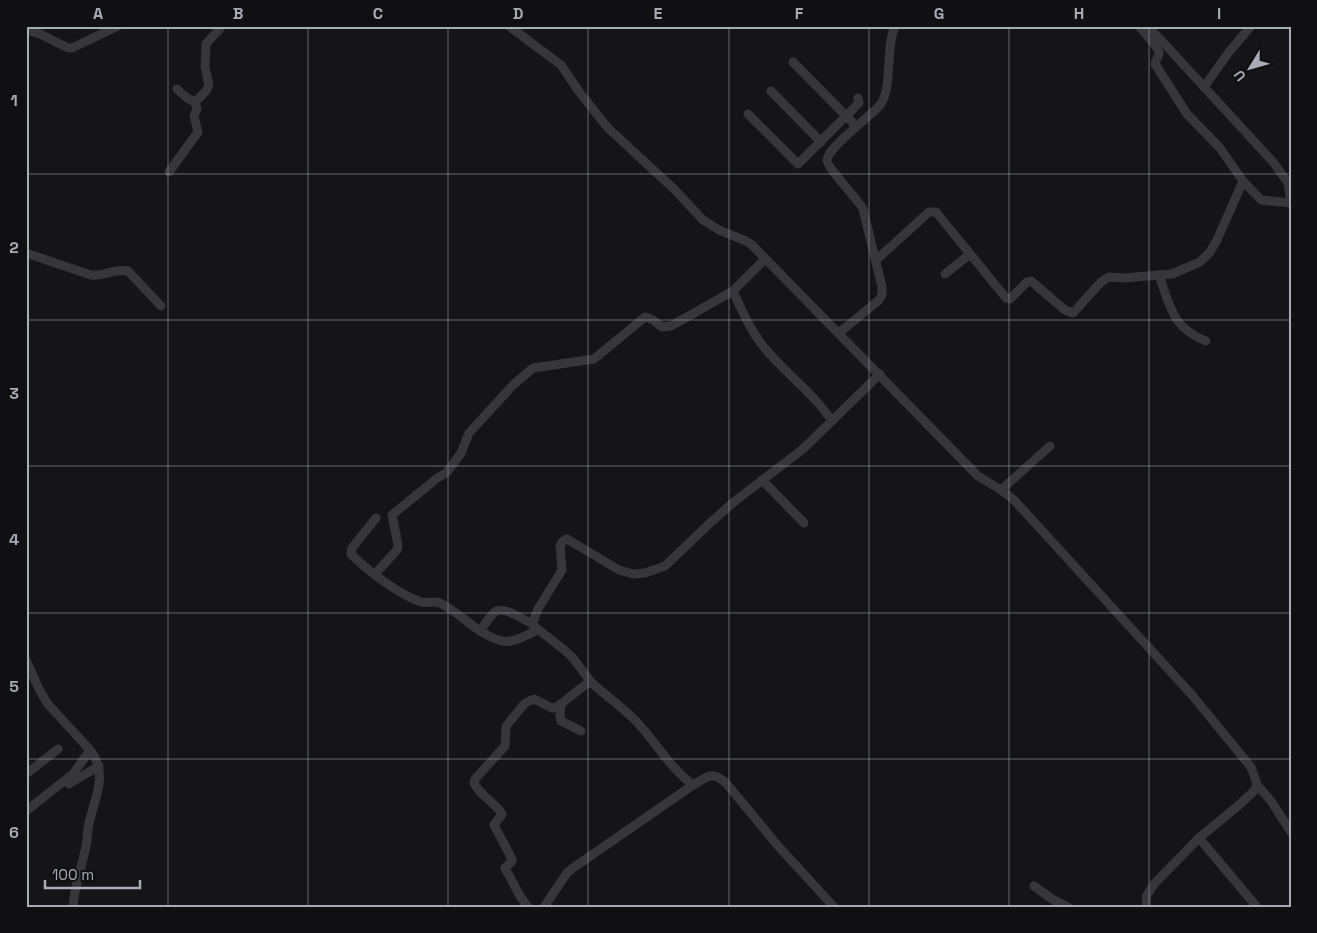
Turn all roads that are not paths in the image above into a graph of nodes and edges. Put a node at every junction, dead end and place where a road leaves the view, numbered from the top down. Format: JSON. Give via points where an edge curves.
{"nodes":[{"id":1,"x":118,"y":26,"type":"edge"},
{"id":2,"x":222,"y":26,"type":"edge"},
{"id":3,"x":509,"y":26,"type":"edge"},
{"id":4,"x":895,"y":26,"type":"edge"},
{"id":5,"x":1139,"y":26,"type":"edge"},
{"id":6,"x":1148,"y":26,"type":"edge"},
{"id":7,"x":1251,"y":26,"type":"edge"},
{"id":8,"x":26,"y":30,"type":"edge"},
{"id":9,"x":793,"y":62,"type":"dead end"},
{"id":10,"x":1204,"y":87,"type":"junction"},
{"id":11,"x":177,"y":88,"type":"dead end"},
{"id":12,"x":771,"y":91,"type":"dead end"},
{"id":13,"x":858,"y":98,"type":"dead end"},
{"id":14,"x":195,"y":102,"type":"junction"},
{"id":15,"x":748,"y":114,"type":"dead end"},
{"id":16,"x":847,"y":116,"type":"junction"},
{"id":17,"x":856,"y":126,"type":"junction"},
{"id":18,"x":821,"y":142,"type":"junction"},
{"id":19,"x":169,"y":172,"type":"dead end"},
{"id":20,"x":1244,"y":181,"type":"junction"},
{"id":21,"x":1291,"y":203,"type":"edge"},
{"id":22,"x":26,"y":253,"type":"edge"},
{"id":23,"x":970,"y":254,"type":"junction"},
{"id":24,"x":766,"y":259,"type":"junction"},
{"id":25,"x":876,"y":260,"type":"junction"},
{"id":26,"x":945,"y":274,"type":"dead end"},
{"id":27,"x":1159,"y":275,"type":"junction"},
{"id":28,"x":733,"y":292,"type":"junction"},
{"id":29,"x":161,"y":306,"type":"dead end"},
{"id":30,"x":839,"y":333,"type":"junction"},
{"id":31,"x":1206,"y":341,"type":"dead end"},
{"id":32,"x":880,"y":374,"type":"junction"},
{"id":33,"x":832,"y":420,"type":"junction"},
{"id":34,"x":1050,"y":446,"type":"dead end"},
{"id":35,"x":762,"y":480,"type":"junction"},
{"id":36,"x":1001,"y":490,"type":"junction"},
{"id":37,"x":376,"y":518,"type":"dead end"},
{"id":38,"x":804,"y":523,"type":"dead end"},
{"id":39,"x":375,"y":574,"type":"junction"},
{"id":40,"x":535,"y":627,"type":"junction"},
{"id":41,"x":480,"y":631,"type":"junction"},
{"id":42,"x":26,"y":660,"type":"edge"},
{"id":43,"x":590,"y":681,"type":"junction"},
{"id":44,"x":561,"y":705,"type":"junction"},
{"id":45,"x":581,"y":731,"type":"dead end"},
{"id":46,"x":58,"y":748,"type":"dead end"},
{"id":47,"x":90,"y":750,"type":"junction"},
{"id":48,"x":99,"y":766,"type":"junction"},
{"id":49,"x":26,"y":774,"type":"edge"},
{"id":50,"x":693,"y":785,"type":"junction"},
{"id":51,"x":1257,"y":786,"type":"junction"},
{"id":52,"x":40,"y":808,"type":"dead end"},
{"id":53,"x":26,"y":811,"type":"edge"},
{"id":54,"x":1291,"y":832,"type":"edge"},
{"id":55,"x":1199,"y":838,"type":"junction"},
{"id":56,"x":1034,"y":886,"type":"dead end"},
{"id":57,"x":73,"y":907,"type":"edge"},
{"id":58,"x":528,"y":907,"type":"edge"},
{"id":59,"x":544,"y":907,"type":"edge"},
{"id":60,"x":834,"y":907,"type":"edge"},
{"id":61,"x":1068,"y":907,"type":"edge"},
{"id":62,"x":1146,"y":907,"type":"edge"},
{"id":63,"x":1257,"y":907,"type":"edge"}],
"edges":[{"from":1,"to":8,"type":"street","via":[[72,48]]},
{"from":2,"to":14,"type":"street","via":[[206,44],[204,67],[209,85]]},
{"from":3,"to":24,"type":"street","via":[[561,65],[608,128],[703,220],[750,243]]},
{"from":4,"to":17,"type":"street","via":[[882,100]]},
{"from":5,"to":20,"type":"street","via":[[1158,49],[1155,64],[1187,114],[1220,148]]},
{"from":6,"to":10,"type":"street"},
{"from":7,"to":10,"type":"street"},
{"from":9,"to":16,"type":"street"},
{"from":10,"to":21,"type":"street","via":[[1278,168],[1288,182]]},
{"from":11,"to":14,"type":"street"},
{"from":12,"to":18,"type":"street"},
{"from":13,"to":16,"type":"street","via":[[859,103]]},
{"from":14,"to":19,"type":"street","via":[[198,132]]},
{"from":15,"to":18,"type":"street","via":[[796,164]]},
{"from":16,"to":17,"type":"street"},
{"from":16,"to":18,"type":"street"},
{"from":17,"to":25,"type":"street","via":[[831,152],[827,162],[863,209]]},
{"from":20,"to":21,"type":"street","via":[[1260,200]]},
{"from":20,"to":27,"type":"street","via":[[1210,252],[1187,268]]},
{"from":22,"to":29,"type":"street","via":[[91,275],[128,271]]},
{"from":23,"to":25,"type":"street","via":[[936,212],[929,212]]},
{"from":23,"to":26,"type":"street"},
{"from":23,"to":27,"type":"street","via":[[1006,298],[1010,299],[1031,281],[1070,313],[1076,312],[1105,279]]},
{"from":24,"to":28,"type":"street"},
{"from":24,"to":30,"type":"street"},
{"from":25,"to":30,"type":"street","via":[[882,295]]},
{"from":27,"to":31,"type":"street","via":[[1176,319],[1184,330]]},
{"from":28,"to":33,"type":"street","via":[[760,342]]},
{"from":28,"to":39,"type":"street","via":[[667,328],[644,317],[594,359],[533,368],[469,433],[461,453],[447,472],[392,515],[398,550]]},
{"from":30,"to":32,"type":"street"},
{"from":32,"to":33,"type":"street"},
{"from":32,"to":36,"type":"street","via":[[978,476]]},
{"from":33,"to":35,"type":"street","via":[[803,449]]},
{"from":34,"to":36,"type":"street"},
{"from":35,"to":38,"type":"street"},
{"from":35,"to":40,"type":"street","via":[[710,523],[673,560],[656,570],[626,573],[565,540],[560,546],[562,570],[538,609]]},
{"from":36,"to":51,"type":"street","via":[[1014,500],[1192,695],[1251,767]]},
{"from":37,"to":39,"type":"street","via":[[350,551]]},
{"from":39,"to":41,"type":"street","via":[[414,599],[441,604]]},
{"from":40,"to":41,"type":"street","via":[[505,641]]},
{"from":40,"to":41,"type":"street","via":[[506,610],[498,610]]},
{"from":40,"to":43,"type":"street","via":[[570,656]]},
{"from":42,"to":47,"type":"street","via":[[47,703]]},
{"from":43,"to":44,"type":"street"},
{"from":43,"to":50,"type":"street","via":[[623,708],[650,736],[671,765]]},
{"from":44,"to":45,"type":"street","via":[[561,721]]},
{"from":44,"to":58,"type":"street","via":[[552,708],[534,699],[525,703],[506,728],[506,746],[474,783],[476,789],[502,814],[494,825],[512,859],[505,868]]},
{"from":46,"to":49,"type":"street"},
{"from":47,"to":48,"type":"street"},
{"from":47,"to":53,"type":"street","via":[[73,774]]},
{"from":48,"to":52,"type":"street","via":[[77,778]]},
{"from":48,"to":57,"type":"street","via":[[99,792],[89,821]]},
{"from":50,"to":59,"type":"street","via":[[573,868]]},
{"from":50,"to":60,"type":"street","via":[[711,774],[726,783]]},
{"from":51,"to":54,"type":"street"},
{"from":51,"to":55,"type":"street","via":[[1246,800]]},
{"from":55,"to":62,"type":"street","via":[[1150,888]]},
{"from":55,"to":63,"type":"street"},
{"from":56,"to":61,"type":"street"}]}
